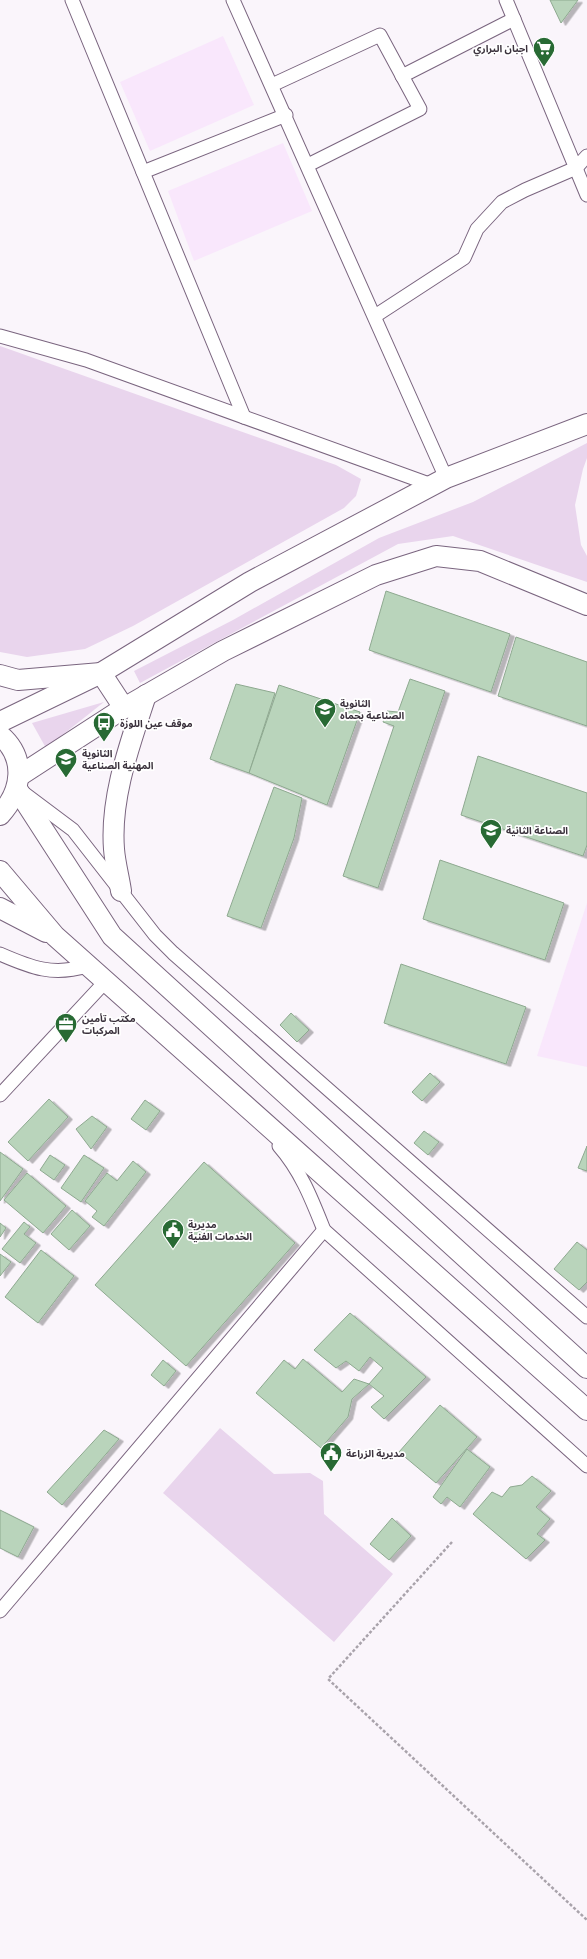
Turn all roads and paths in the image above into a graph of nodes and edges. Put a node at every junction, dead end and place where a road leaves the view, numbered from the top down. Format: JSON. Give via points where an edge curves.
{"nodes":[{"id":1,"x":72,"y":0,"type":"edge"},
{"id":2,"x":233,"y":0,"type":"edge"},
{"id":3,"x":506,"y":0,"type":"edge"},
{"id":4,"x":514,"y":19,"type":"junction"},
{"id":5,"x":402,"y":76,"type":"junction"},
{"id":6,"x":272,"y":85,"type":"junction"},
{"id":7,"x":286,"y":115,"type":"junction"},
{"id":8,"x":587,"y":156,"type":"edge"},
{"id":9,"x":308,"y":165,"type":"junction"},
{"id":10,"x":576,"y":168,"type":"junction"},
{"id":11,"x":143,"y":172,"type":"junction"},
{"id":12,"x":587,"y":195,"type":"edge"},
{"id":13,"x":375,"y":316,"type":"junction"},
{"id":14,"x":0,"y":336,"type":"edge"},
{"id":15,"x":244,"y":417,"type":"junction"},
{"id":16,"x":587,"y":424,"type":"edge"},
{"id":17,"x":439,"y":481,"type":"junction"},
{"id":18,"x":587,"y":605,"type":"edge"},
{"id":19,"x":101,"y":672,"type":"junction"},
{"id":20,"x":0,"y":675,"type":"edge"},
{"id":21,"x":146,"y":696,"type":"junction"},
{"id":22,"x":124,"y":708,"type":"junction"},
{"id":23,"x":0,"y":722,"type":"edge"},
{"id":24,"x":0,"y":734,"type":"edge"},
{"id":25,"x":18,"y":782,"type":"junction"},
{"id":26,"x":0,"y":815,"type":"edge"},
{"id":27,"x":0,"y":871,"type":"edge"},
{"id":28,"x":121,"y":891,"type":"junction"},
{"id":29,"x":0,"y":908,"type":"edge"},
{"id":30,"x":55,"y":936,"type":"junction"},
{"id":31,"x":0,"y":954,"type":"edge"},
{"id":32,"x":88,"y":966,"type":"junction"},
{"id":33,"x":105,"y":982,"type":"junction"},
{"id":34,"x":230,"y":1091,"type":"junction"},
{"id":35,"x":0,"y":1095,"type":"edge"},
{"id":36,"x":324,"y":1230,"type":"junction"},
{"id":37,"x":587,"y":1317,"type":"edge"},
{"id":38,"x":587,"y":1368,"type":"edge"},
{"id":39,"x":587,"y":1410,"type":"edge"},
{"id":40,"x":587,"y":1466,"type":"edge"},
{"id":41,"x":452,"y":1542,"type":"dead end"},
{"id":42,"x":0,"y":1611,"type":"edge"},
{"id":43,"x":587,"y":1920,"type":"edge"}],
"edges":[{"from":1,"to":11,"type":"street"},
{"from":2,"to":6,"type":"street"},
{"from":3,"to":4,"type":"street"},
{"from":4,"to":5,"type":"street"},
{"from":4,"to":10,"type":"street"},
{"from":5,"to":6,"type":"street","via":[[380,35]]},
{"from":5,"to":9,"type":"street","via":[[420,109]]},
{"from":6,"to":7,"type":"street"},
{"from":7,"to":9,"type":"street"},
{"from":7,"to":11,"type":"street"},
{"from":8,"to":10,"type":"street"},
{"from":9,"to":13,"type":"street"},
{"from":10,"to":12,"type":"street"},
{"from":10,"to":13,"type":"street","via":[[502,202],[477,229],[464,258]]},
{"from":11,"to":15,"type":"street"},
{"from":13,"to":17,"type":"street"},
{"from":14,"to":15,"type":"street","via":[[86,360]]},
{"from":15,"to":17,"type":"street"},
{"from":16,"to":17,"type":"main road"},
{"from":17,"to":19,"type":"main road","via":[[250,582]]},
{"from":18,"to":21,"type":"main road","via":[[480,561],[436,556],[376,575],[223,651]]},
{"from":19,"to":20,"type":"main road","via":[[18,680]]},
{"from":19,"to":22,"type":"main road"},
{"from":19,"to":23,"type":"main road"},
{"from":21,"to":22,"type":"main road"},
{"from":21,"to":28,"type":"main road","via":[[133,735],[116,804],[114,848]]},
{"from":22,"to":25,"type":"main road"},
{"from":24,"to":25,"type":"main road","via":[[11,747],[17,761]]},
{"from":25,"to":26,"type":"main road","via":[[10,805]]},
{"from":25,"to":28,"type":"street","via":[[73,830]]},
{"from":25,"to":38,"type":"main road","via":[[112,936]]},
{"from":27,"to":30,"type":"main road"},
{"from":28,"to":37,"type":"street","via":[[172,953]]},
{"from":29,"to":30,"type":"main road"},
{"from":30,"to":32,"type":"main road"},
{"from":31,"to":32,"type":"street","via":[[24,965],[45,970],[67,971]]},
{"from":32,"to":33,"type":"main road"},
{"from":33,"to":34,"type":"main road"},
{"from":33,"to":35,"type":"street"},
{"from":34,"to":36,"type":"street","via":[[292,1161]]},
{"from":34,"to":39,"type":"main road"},
{"from":36,"to":40,"type":"street"},
{"from":36,"to":42,"type":"street"},
{"from":41,"to":43,"type":"path","via":[[328,1679]]}]}
